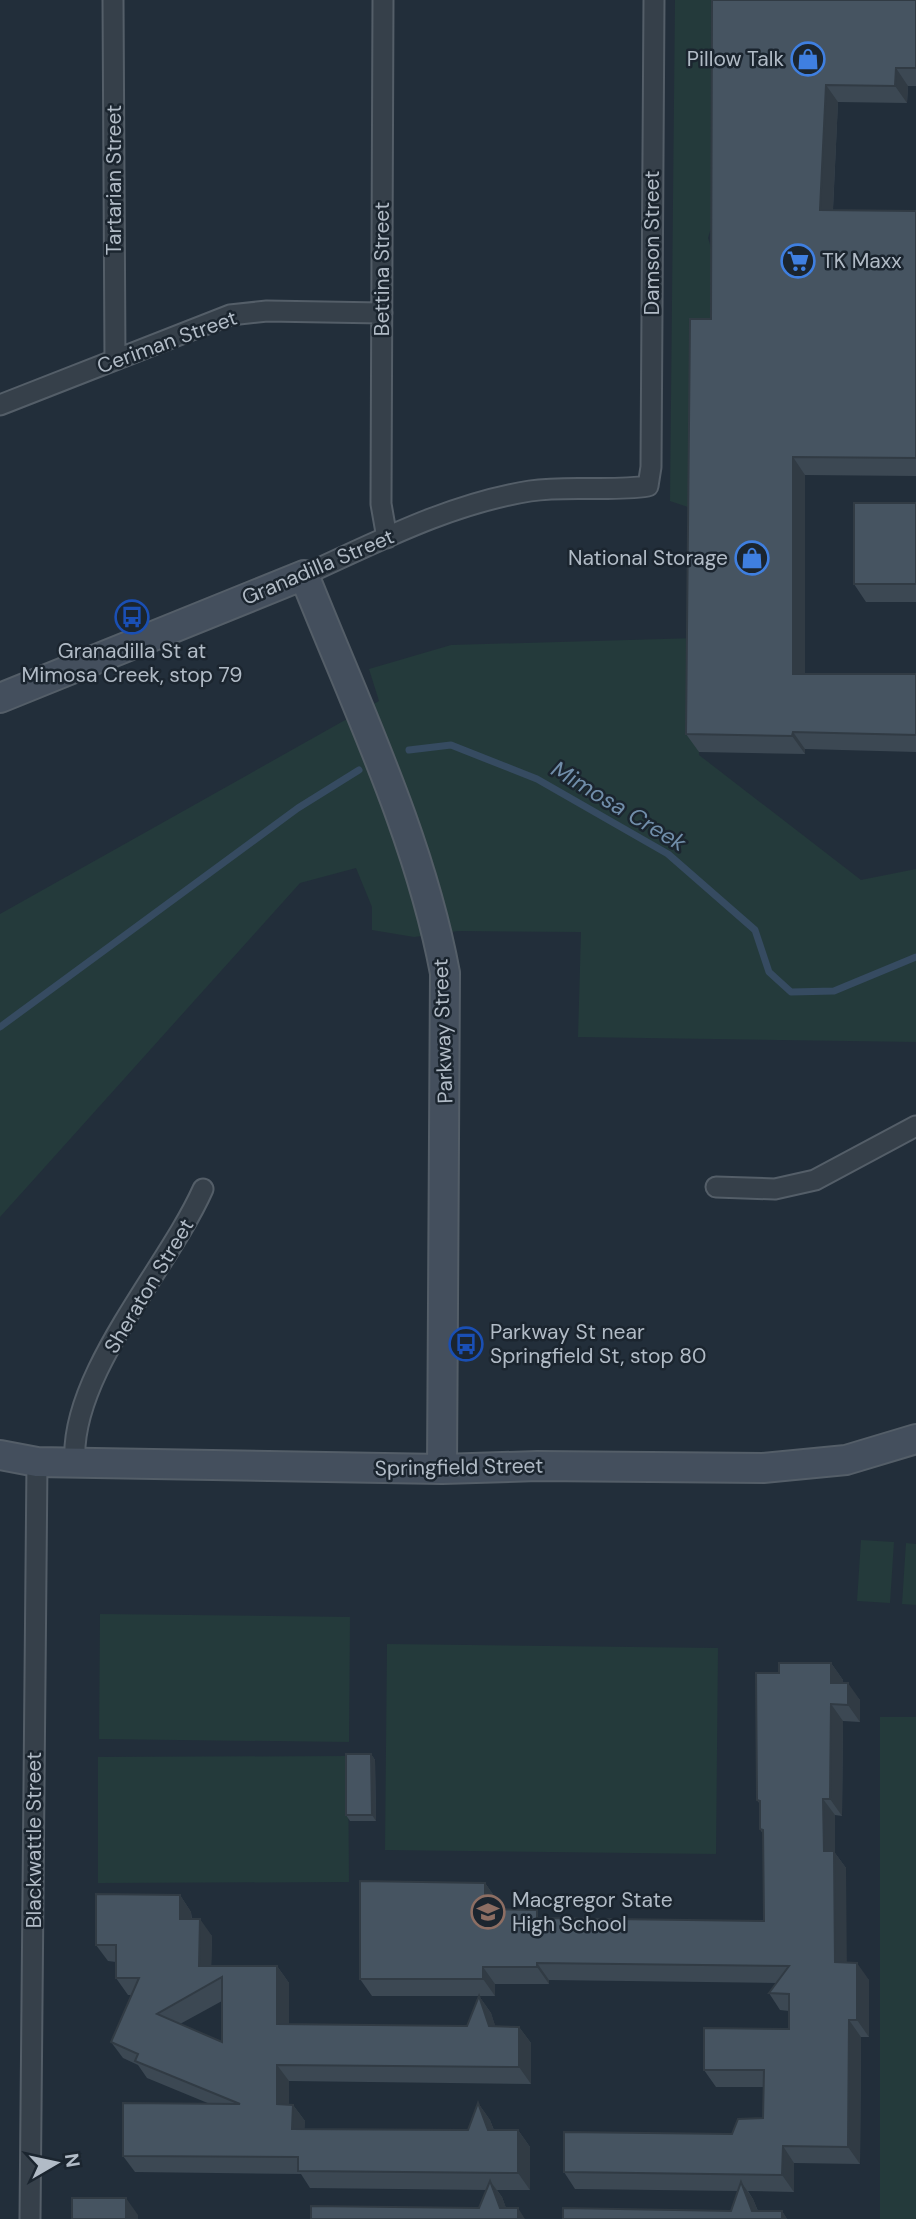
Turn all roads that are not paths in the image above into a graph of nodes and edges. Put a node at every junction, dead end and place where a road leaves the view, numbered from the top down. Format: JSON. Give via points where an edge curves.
{"nodes":[{"id":1,"x":114,"y":0,"type":"edge"},
{"id":2,"x":383,"y":0,"type":"edge"},
{"id":3,"x":654,"y":0,"type":"edge"},
{"id":4,"x":382,"y":313,"type":"junction"},
{"id":5,"x":115,"y":360,"type":"junction"},
{"id":6,"x":0,"y":405,"type":"edge"},
{"id":7,"x":648,"y":486,"type":"joint"},
{"id":8,"x":387,"y":538,"type":"junction"},
{"id":9,"x":304,"y":575,"type":"junction"},
{"id":10,"x":0,"y":698,"type":"edge"},
{"id":11,"x":916,"y":1126,"type":"edge"},
{"id":12,"x":716,"y":1187,"type":"dead end"},
{"id":13,"x":203,"y":1189,"type":"dead end"},
{"id":14,"x":916,"y":1439,"type":"edge"},
{"id":15,"x":0,"y":1455,"type":"edge"},
{"id":16,"x":37,"y":1462,"type":"junction"},
{"id":17,"x":75,"y":1462,"type":"junction"},
{"id":18,"x":442,"y":1469,"type":"junction"},
{"id":19,"x":30,"y":2219,"type":"edge"}],
"edges":[{"from":1,"to":5,"type":"street","name":"Tartarian Street"},
{"from":2,"to":4,"type":"street","name":"Bettina Street"},
{"from":3,"to":7,"type":"street","name":"Damson Street"},
{"from":4,"to":5,"type":"street","name":"Ceriman Street","via":[[267,311],[230,315]]},
{"from":4,"to":8,"type":"street","name":"Bettina Street","via":[[381,504]]},
{"from":5,"to":6,"type":"street","name":"Ceriman Street"},
{"from":7,"to":8,"type":"street","name":"Granadilla Street","via":[[498,497],[451,510]]},
{"from":8,"to":9,"type":"street","name":"Granadilla Street"},
{"from":9,"to":10,"type":"street","name":"Granadilla Street"},
{"from":9,"to":18,"type":"street","name":"Parkway Street","via":[[401,814],[435,920],[445,973]]},
{"from":11,"to":12,"type":"street","via":[[814,1180],[775,1189]]},
{"from":13,"to":17,"type":"street","name":"Sheraton Street","via":[[187,1226],[131,1308],[82,1407]]},
{"from":14,"to":18,"type":"street","name":"Springfield Street","via":[[846,1460],[763,1468]]},
{"from":15,"to":16,"type":"street","name":"Springfield Street"},
{"from":16,"to":17,"type":"street","name":"Springfield Street"},
{"from":16,"to":19,"type":"street","name":"Blackwattle Street"},
{"from":17,"to":18,"type":"street","name":"Springfield Street"}]}
